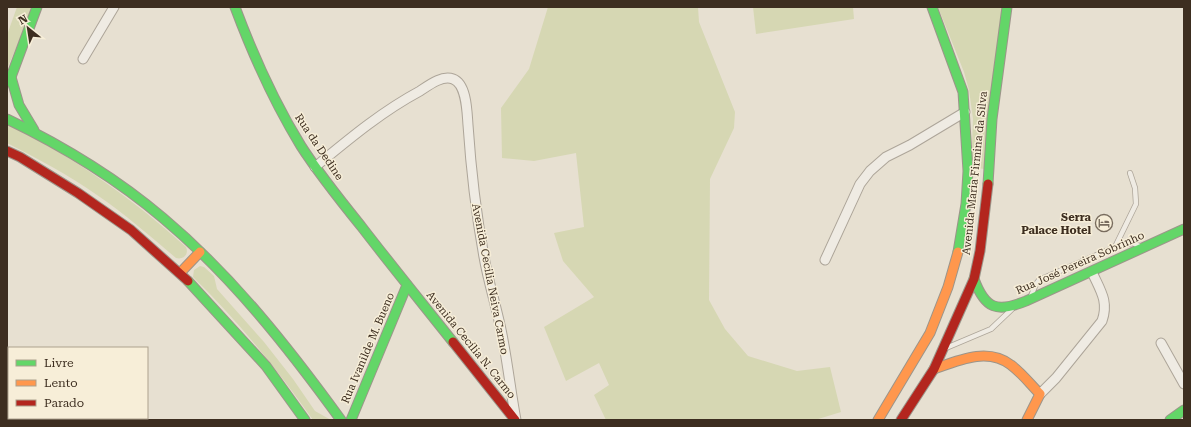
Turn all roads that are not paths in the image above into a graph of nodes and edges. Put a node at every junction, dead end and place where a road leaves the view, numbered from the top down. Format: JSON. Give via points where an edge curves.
{"nodes":[{"id":1,"x":37,"y":7,"type":"edge"},
{"id":2,"x":114,"y":7,"type":"edge"},
{"id":3,"x":235,"y":7,"type":"edge"},
{"id":4,"x":932,"y":7,"type":"edge"},
{"id":5,"x":1007,"y":7,"type":"edge"},
{"id":6,"x":83,"y":60,"type":"dead end"},
{"id":7,"x":9,"y":80,"type":"edge"},
{"id":8,"x":965,"y":112,"type":"junction"},
{"id":9,"x":7,"y":119,"type":"edge"},
{"id":10,"x":36,"y":132,"type":"junction"},
{"id":11,"x":7,"y":151,"type":"edge"},
{"id":12,"x":315,"y":167,"type":"junction"},
{"id":13,"x":978,"y":172,"type":"junction"},
{"id":14,"x":1130,"y":173,"type":"dead end"},
{"id":15,"x":1184,"y":229,"type":"edge"},
{"id":16,"x":1115,"y":246,"type":"junction"},
{"id":17,"x":1144,"y":248,"type":"junction"},
{"id":18,"x":200,"y":252,"type":"junction"},
{"id":19,"x":825,"y":260,"type":"dead end"},
{"id":20,"x":1092,"y":272,"type":"junction"},
{"id":21,"x":180,"y":273,"type":"junction"},
{"id":22,"x":974,"y":279,"type":"junction"},
{"id":23,"x":407,"y":285,"type":"junction"},
{"id":24,"x":1029,"y":299,"type":"junction"},
{"id":25,"x":1017,"y":303,"type":"junction"},
{"id":26,"x":930,"y":333,"type":"junction"},
{"id":27,"x":948,"y":339,"type":"junction"},
{"id":28,"x":1161,"y":343,"type":"dead end"},
{"id":29,"x":944,"y":348,"type":"junction"},
{"id":30,"x":934,"y":369,"type":"junction"},
{"id":31,"x":1184,"y":384,"type":"edge"},
{"id":32,"x":1040,"y":394,"type":"junction"},
{"id":33,"x":1184,"y":410,"type":"edge"},
{"id":34,"x":305,"y":420,"type":"edge"},
{"id":35,"x":341,"y":420,"type":"edge"},
{"id":36,"x":351,"y":420,"type":"edge"},
{"id":37,"x":516,"y":420,"type":"edge"},
{"id":38,"x":878,"y":420,"type":"edge"},
{"id":39,"x":901,"y":420,"type":"edge"},
{"id":40,"x":1027,"y":420,"type":"edge"},
{"id":41,"x":1170,"y":420,"type":"edge"}],
"edges":[{"from":1,"to":7,"type":"main road"},
{"from":2,"to":6,"type":"street"},
{"from":3,"to":12,"type":"main road","name":"Rua da Dedine","via":[[249,44],[279,107]]},
{"from":4,"to":8,"type":"main road","name":"Avenida Maria Firmina da Silva","via":[[963,92]]},
{"from":5,"to":13,"type":"main road","name":"Avenida Maria Firmina da Silva","via":[[992,119]]},
{"from":7,"to":10,"type":"main road","via":[[18,105]]},
{"from":8,"to":13,"type":"main road","name":"Avenida Maria Firmina da Silva"},
{"from":8,"to":19,"type":"street","via":[[886,157],[870,171],[860,184]]},
{"from":9,"to":10,"type":"main road"},
{"from":10,"to":18,"type":"main road","via":[[116,182],[164,218]]},
{"from":11,"to":21,"type":"main road","via":[[78,193],[131,230]]},
{"from":12,"to":23,"type":"main road","name":"Rua da Dedine"},
{"from":12,"to":37,"type":"street","name":"Avenida Cecilia Neiva Carmo","via":[[390,108],[440,80],[453,79],[459,82],[464,90],[467,107],[476,212],[500,325]]},
{"from":13,"to":22,"type":"main road","name":"Avenida Maria Firmina da Silva","via":[[980,251]]},
{"from":13,"to":26,"type":"main road","name":"Avenida Maria Firmina da Silva","via":[[966,204],[958,254]]},
{"from":14,"to":16,"type":"lane","via":[[1135,188],[1136,204]]},
{"from":15,"to":17,"type":"main road","name":"Rua José Pereira Sobrinho"},
{"from":16,"to":17,"type":"lane","via":[[1132,243]]},
{"from":16,"to":24,"type":"lane","via":[[1040,280]]},
{"from":17,"to":20,"type":"main road","name":"Rua José Pereira Sobrinho"},
{"from":18,"to":21,"type":"main road"},
{"from":18,"to":35,"type":"main road","via":[[270,327]]},
{"from":20,"to":24,"type":"main road","name":"Rua José Pereira Sobrinho"},
{"from":20,"to":32,"type":"street","via":[[1105,302],[1106,312],[1102,322]]},
{"from":21,"to":34,"type":"main road","via":[[266,366]]},
{"from":22,"to":25,"type":"main road","name":"Rua José Pereira Sobrinho","via":[[979,292],[994,306],[1002,308]]},
{"from":22,"to":27,"type":"main road","name":"Avenida Maria Firmina da Silva"},
{"from":23,"to":36,"type":"main road","name":"Rua Ivanilde M. Bueno"},
{"from":23,"to":37,"type":"main road","name":"Avenida Cecília N. Carmo"},
{"from":24,"to":25,"type":"main road","name":"Rua José Pereira Sobrinho"},
{"from":25,"to":29,"type":"lane","via":[[991,329]]},
{"from":26,"to":27,"type":"main road"},
{"from":26,"to":38,"type":"main road","name":"Avenida Maria Firmina da Silva"},
{"from":27,"to":29,"type":"main road","name":"Avenida Maria Firmina da Silva"},
{"from":28,"to":31,"type":"street"},
{"from":29,"to":30,"type":"main road","name":"Avenida Maria Firmina da Silva"},
{"from":30,"to":32,"type":"main road","via":[[966,358],[997,357],[1011,366]]},
{"from":30,"to":39,"type":"main road","name":"Avenida Maria Firmina da Silva"},
{"from":32,"to":40,"type":"main road"},
{"from":33,"to":41,"type":"main road"}]}
